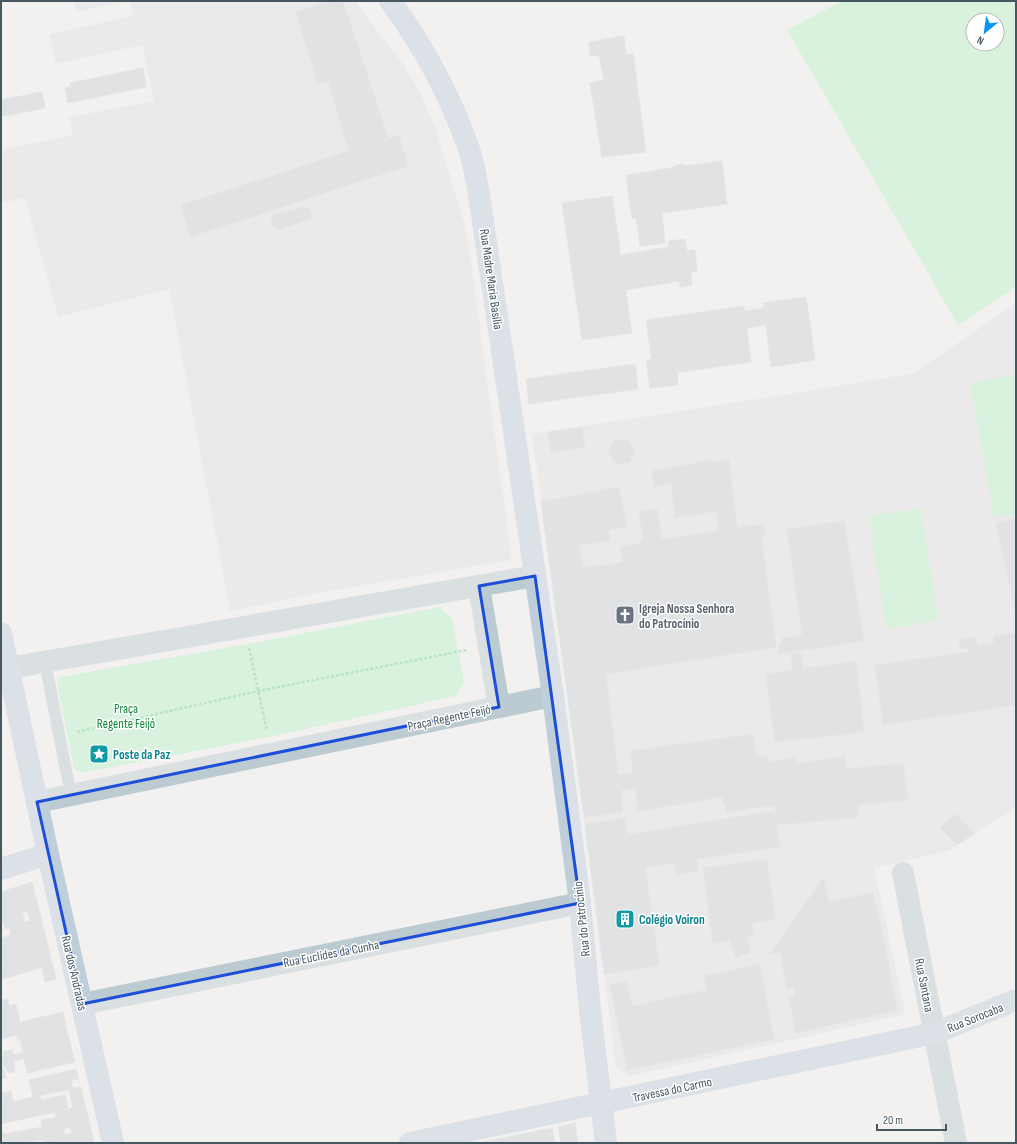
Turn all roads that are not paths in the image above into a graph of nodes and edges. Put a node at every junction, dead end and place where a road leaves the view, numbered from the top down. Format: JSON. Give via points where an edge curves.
{"nodes":[{"id":1,"x":390,"y":1,"type":"edge"},
{"id":2,"x":535,"y":576,"type":"junction"},
{"id":3,"x":479,"y":586,"type":"junction"},
{"id":4,"x":1,"y":633,"type":"edge"},
{"id":5,"x":45,"y":662,"type":"junction"},
{"id":6,"x":9,"y":668,"type":"junction"},
{"id":7,"x":553,"y":696,"type":"junction"},
{"id":8,"x":499,"y":707,"type":"junction"},
{"id":9,"x":71,"y":796,"type":"junction"},
{"id":10,"x":37,"y":802,"type":"junction"},
{"id":11,"x":48,"y":854,"type":"junction"},
{"id":12,"x":1,"y":869,"type":"edge"},
{"id":13,"x":903,"y":873,"type":"dead end"},
{"id":14,"x":580,"y":903,"type":"junction"},
{"id":15,"x":1016,"y":1000,"type":"edge"},
{"id":16,"x":82,"y":1004,"type":"junction"},
{"id":17,"x":935,"y":1033,"type":"junction"},
{"id":18,"x":601,"y":1104,"type":"junction"},
{"id":19,"x":113,"y":1143,"type":"edge"},
{"id":20,"x":410,"y":1143,"type":"edge"},
{"id":21,"x":606,"y":1143,"type":"edge"},
{"id":22,"x":956,"y":1143,"type":"edge"}],
"edges":[{"from":1,"to":2,"type":"main road","name":"Rua Madre Maria Basília","via":[[408,25],[436,73],[455,112],[468,148],[478,188]]},
{"from":2,"to":3,"type":"street"},
{"from":2,"to":7,"type":"main road"},
{"from":3,"to":5,"type":"street"},
{"from":3,"to":8,"type":"street","name":"Praça Regente Feijó"},
{"from":4,"to":6,"type":"main road"},
{"from":5,"to":6,"type":"street"},
{"from":5,"to":9,"type":"lane"},
{"from":6,"to":10,"type":"main road"},
{"from":7,"to":8,"type":"street","name":"Praça Regente Feijó"},
{"from":7,"to":14,"type":"main road","name":"Rua do Patrocínio"},
{"from":8,"to":9,"type":"street","name":"Praça Regente Feijó"},
{"from":9,"to":10,"type":"street","name":"Praça Regente Feijó"},
{"from":10,"to":11,"type":"main road","name":"Rua dos Andradas"},
{"from":11,"to":12,"type":"main road"},
{"from":11,"to":16,"type":"main road","name":"Rua dos Andradas"},
{"from":13,"to":17,"type":"street","name":"Rua Santana"},
{"from":14,"to":16,"type":"street","name":"Rua Euclides da Cunha"},
{"from":14,"to":18,"type":"main road","name":"Rua do Patrocínio"},
{"from":15,"to":17,"type":"main road","name":"Rua Sorocaba"},
{"from":16,"to":19,"type":"main road","name":"Rua dos Andradas"},
{"from":17,"to":18,"type":"main road","name":"Travessa do Carmo"},
{"from":17,"to":22,"type":"street","name":"Rua Santana"},
{"from":18,"to":20,"type":"main road","name":"Travessa do Carmo"},
{"from":18,"to":21,"type":"main road","name":"Rua do Patrocínio"}]}
